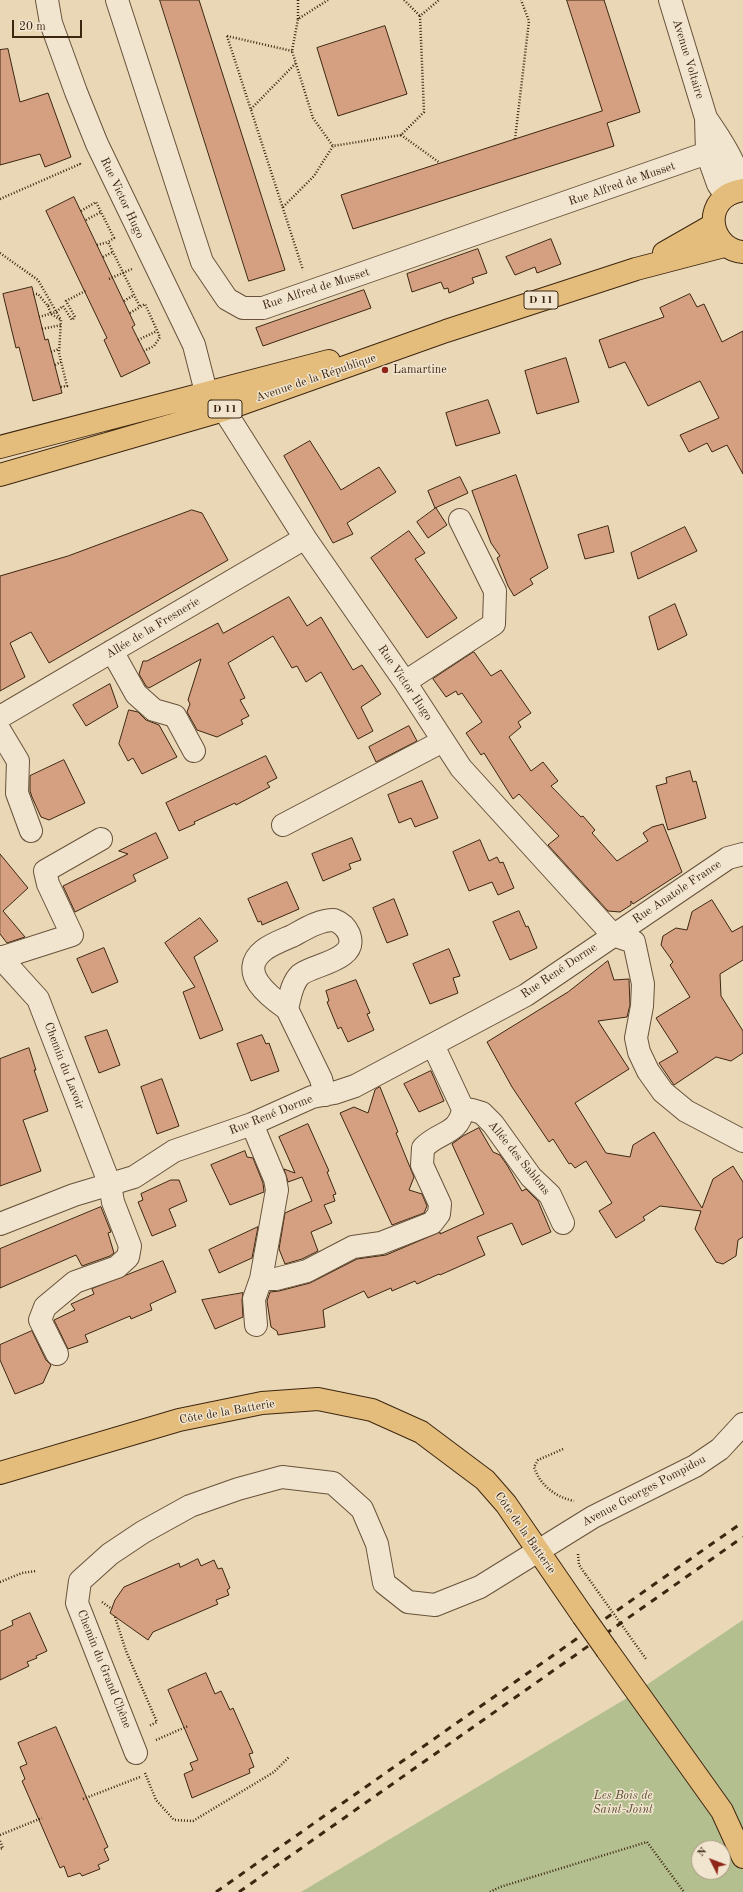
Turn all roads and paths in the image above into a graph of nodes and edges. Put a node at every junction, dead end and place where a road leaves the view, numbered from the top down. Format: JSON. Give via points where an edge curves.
{"nodes":[{"id":1,"x":47,"y":0,"type":"edge"},
{"id":2,"x":118,"y":0,"type":"edge"},
{"id":3,"x":298,"y":0,"type":"edge"},
{"id":4,"x":328,"y":0,"type":"edge"},
{"id":5,"x":404,"y":0,"type":"edge"},
{"id":6,"x":439,"y":0,"type":"edge"},
{"id":7,"x":521,"y":0,"type":"edge"},
{"id":8,"x":670,"y":0,"type":"edge"},
{"id":9,"x":420,"y":16,"type":"junction"},
{"id":10,"x":298,"y":19,"type":"junction"},
{"id":11,"x":292,"y":51,"type":"junction"},
{"id":12,"x":296,"y":63,"type":"junction"},
{"id":13,"x":251,"y":109,"type":"junction"},
{"id":14,"x":706,"y":118,"type":"junction"},
{"id":15,"x":401,"y":135,"type":"junction"},
{"id":16,"x":515,"y":139,"type":"dead end"},
{"id":17,"x":333,"y":146,"type":"junction"},
{"id":18,"x":707,"y":153,"type":"junction"},
{"id":19,"x":440,"y":163,"type":"dead end"},
{"id":20,"x":83,"y":170,"type":"dead end"},
{"id":21,"x":737,"y":192,"type":"edge"},
{"id":22,"x":0,"y":199,"type":"edge"},
{"id":23,"x":283,"y":207,"type":"junction"},
{"id":24,"x":81,"y":211,"type":"dead end"},
{"id":25,"x":101,"y":212,"type":"junction"},
{"id":26,"x":86,"y":220,"type":"dead end"},
{"id":27,"x":714,"y":225,"type":"junction"},
{"id":28,"x":108,"y":242,"type":"junction"},
{"id":29,"x":98,"y":245,"type":"dead end"},
{"id":30,"x":734,"y":249,"type":"edge"},
{"id":31,"x":113,"y":252,"type":"junction"},
{"id":32,"x":0,"y":253,"type":"edge"},
{"id":33,"x":103,"y":257,"type":"dead end"},
{"id":34,"x":636,"y":269,"type":"junction"},
{"id":35,"x":87,"y":290,"type":"dead end"},
{"id":36,"x":310,"y":292,"type":"junction"},
{"id":37,"x":34,"y":294,"type":"dead end"},
{"id":38,"x":134,"y":295,"type":"junction"},
{"id":39,"x":124,"y":301,"type":"dead end"},
{"id":40,"x":51,"y":304,"type":"junction"},
{"id":41,"x":48,"y":306,"type":"junction"},
{"id":42,"x":140,"y":306,"type":"junction"},
{"id":43,"x":56,"y":312,"type":"junction"},
{"id":44,"x":130,"y":313,"type":"dead end"},
{"id":45,"x":51,"y":314,"type":"junction"},
{"id":46,"x":39,"y":317,"type":"dead end"},
{"id":47,"x":61,"y":320,"type":"junction"},
{"id":48,"x":61,"y":325,"type":"junction"},
{"id":49,"x":42,"y":328,"type":"dead end"},
{"id":50,"x":157,"y":331,"type":"junction"},
{"id":51,"x":446,"y":332,"type":"junction"},
{"id":52,"x":138,"y":340,"type":"dead end"},
{"id":53,"x":59,"y":349,"type":"junction"},
{"id":54,"x":144,"y":351,"type":"dead end"},
{"id":55,"x":51,"y":352,"type":"dead end"},
{"id":56,"x":62,"y":362,"type":"junction"},
{"id":57,"x":55,"y":364,"type":"dead end"},
{"id":58,"x":60,"y":387,"type":"dead end"},
{"id":59,"x":206,"y":392,"type":"junction"},
{"id":60,"x":224,"y":410,"type":"junction"},
{"id":61,"x":0,"y":447,"type":"edge"},
{"id":62,"x":0,"y":475,"type":"edge"},
{"id":63,"x":460,"y":520,"type":"dead end"},
{"id":64,"x":305,"y":538,"type":"junction"},
{"id":65,"x":112,"y":651,"type":"junction"},
{"id":66,"x":405,"y":682,"type":"junction"},
{"id":67,"x":0,"y":717,"type":"edge"},
{"id":68,"x":0,"y":731,"type":"edge"},
{"id":69,"x":443,"y":741,"type":"junction"},
{"id":70,"x":194,"y":751,"type":"dead end"},
{"id":71,"x":283,"y":825,"type":"dead end"},
{"id":72,"x":31,"y":831,"type":"dead end"},
{"id":73,"x":102,"y":838,"type":"dead end"},
{"id":74,"x":743,"y":854,"type":"edge"},
{"id":75,"x":613,"y":935,"type":"junction"},
{"id":76,"x":0,"y":957,"type":"edge"},
{"id":77,"x":287,"y":1009,"type":"junction"},
{"id":78,"x":433,"y":1045,"type":"junction"},
{"id":79,"x":325,"y":1095,"type":"junction"},
{"id":80,"x":463,"y":1110,"type":"junction"},
{"id":81,"x":252,"y":1124,"type":"junction"},
{"id":82,"x":743,"y":1141,"type":"edge"},
{"id":83,"x":110,"y":1185,"type":"junction"},
{"id":84,"x":563,"y":1223,"type":"dead end"},
{"id":85,"x":0,"y":1224,"type":"edge"},
{"id":86,"x":260,"y":1279,"type":"junction"},
{"id":87,"x":256,"y":1325,"type":"dead end"},
{"id":88,"x":57,"y":1354,"type":"dead end"},
{"id":89,"x":743,"y":1424,"type":"edge"},
{"id":90,"x":563,"y":1449,"type":"dead end"},
{"id":91,"x":0,"y":1473,"type":"edge"},
{"id":92,"x":593,"y":1517,"type":"junction"},
{"id":93,"x":538,"y":1550,"type":"junction"},
{"id":94,"x":36,"y":1571,"type":"dead end"},
{"id":95,"x":586,"y":1575,"type":"dead end"},
{"id":96,"x":0,"y":1582,"type":"edge"},
{"id":97,"x":104,"y":1604,"type":"dead end"},
{"id":98,"x":112,"y":1609,"type":"dead end"},
{"id":99,"x":115,"y":1617,"type":"dead end"},
{"id":100,"x":646,"y":1659,"type":"dead end"},
{"id":101,"x":188,"y":1726,"type":"dead end"},
{"id":102,"x":134,"y":1746,"type":"junction"},
{"id":103,"x":289,"y":1757,"type":"dead end"},
{"id":104,"x":146,"y":1774,"type":"junction"},
{"id":105,"x":83,"y":1799,"type":"dead end"},
{"id":106,"x":42,"y":1818,"type":"dead end"},
{"id":107,"x":0,"y":1835,"type":"edge"},
{"id":108,"x":0,"y":1841,"type":"edge"},
{"id":109,"x":0,"y":1849,"type":"edge"},
{"id":110,"x":743,"y":1857,"type":"edge"},
{"id":111,"x":490,"y":1892,"type":"edge"},
{"id":112,"x":684,"y":1892,"type":"edge"}],
"edges":[{"from":1,"to":59,"type":"street","name":"Rue Victor Hugo","via":[[51,23],[97,144],[194,345]]},
{"from":2,"to":36,"type":"street","name":"Rue Alfred de Musset","via":[[202,262],[215,283],[227,299],[243,308],[263,308]]},
{"from":3,"to":10,"type":"path"},
{"from":4,"to":10,"type":"path"},
{"from":5,"to":9,"type":"path"},
{"from":6,"to":9,"type":"path"},
{"from":7,"to":16,"type":"path","via":[[529,21]]},
{"from":8,"to":14,"type":"street","name":"Avenue Voltaire"},
{"from":9,"to":15,"type":"path","via":[[424,112]]},
{"from":10,"to":11,"type":"path"},
{"from":11,"to":12,"type":"path"},
{"from":11,"to":13,"type":"path","via":[[227,36]]},
{"from":12,"to":13,"type":"path"},
{"from":12,"to":17,"type":"path","via":[[313,118]]},
{"from":13,"to":23,"type":"path"},
{"from":14,"to":18,"type":"street","name":"Avenue Voltaire"},
{"from":14,"to":21,"type":"street","name":"Avenue Voltaire","via":[[723,142],[739,175]]},
{"from":15,"to":17,"type":"path"},
{"from":15,"to":19,"type":"path"},
{"from":17,"to":23,"type":"path","via":[[314,176]]},
{"from":18,"to":21,"type":"street","name":"Avenue Voltaire","via":[[718,184]]},
{"from":18,"to":36,"type":"street","name":"Rue Alfred de Musset"},
{"from":20,"to":22,"type":"path","via":[[80,164]]},
{"from":21,"to":27,"type":"main road","via":[[716,208]]},
{"from":23,"to":36,"type":"path"},
{"from":24,"to":25,"type":"path","via":[[96,202]]},
{"from":25,"to":26,"type":"path"},
{"from":25,"to":28,"type":"path","via":[[114,238]]},
{"from":27,"to":30,"type":"main road","via":[[717,236]]},
{"from":27,"to":34,"type":"main road","name":"Avenue de la République","number":"D 11"},
{"from":28,"to":29,"type":"path"},
{"from":28,"to":31,"type":"path"},
{"from":30,"to":34,"type":"main road","name":"Avenue de la République","number":"D 11"},
{"from":31,"to":33,"type":"path"},
{"from":31,"to":38,"type":"path"},
{"from":32,"to":40,"type":"path","via":[[38,280]]},
{"from":34,"to":51,"type":"main road","name":"Avenue de la République","number":"D 11"},
{"from":35,"to":43,"type":"path","via":[[66,301],[75,317],[72,320],[63,306]]},
{"from":37,"to":41,"type":"path","via":[[38,294]]},
{"from":38,"to":39,"type":"path"},
{"from":38,"to":42,"type":"path"},
{"from":40,"to":41,"type":"path"},
{"from":40,"to":43,"type":"path"},
{"from":41,"to":45,"type":"path"},
{"from":42,"to":44,"type":"path"},
{"from":42,"to":50,"type":"path","via":[[145,304]]},
{"from":43,"to":45,"type":"path"},
{"from":43,"to":47,"type":"path"},
{"from":45,"to":46,"type":"path"},
{"from":45,"to":47,"type":"path"},
{"from":47,"to":48,"type":"path"},
{"from":48,"to":49,"type":"path"},
{"from":48,"to":53,"type":"path"},
{"from":50,"to":52,"type":"path"},
{"from":50,"to":54,"type":"path","via":[[160,337],[154,346]]},
{"from":51,"to":59,"type":"main road","name":"Avenue de la République","number":"D 11"},
{"from":51,"to":60,"type":"main road","name":"Avenue de la République","number":"D 11"},
{"from":53,"to":55,"type":"path"},
{"from":53,"to":56,"type":"path"},
{"from":56,"to":57,"type":"path"},
{"from":56,"to":58,"type":"path","via":[[68,386]]},
{"from":59,"to":61,"type":"main road","name":"Avenue de la République","number":"D 11"},
{"from":60,"to":62,"type":"main road","name":"Avenue de la République","number":"D 11"},
{"from":60,"to":64,"type":"street","name":"Rue Victor Hugo"},
{"from":63,"to":66,"type":"street","via":[[495,591],[494,624]]},
{"from":64,"to":65,"type":"street","name":"Allée de la Fresnerie"},
{"from":64,"to":66,"type":"street","name":"Rue Victor Hugo"},
{"from":65,"to":67,"type":"street","name":"Allée de la Fresnerie"},
{"from":65,"to":70,"type":"street","via":[[136,694],[154,710],[175,716]]},
{"from":66,"to":69,"type":"street","name":"Rue Victor Hugo"},
{"from":68,"to":72,"type":"street","via":[[18,761],[17,794]]},
{"from":69,"to":71,"type":"street"},
{"from":69,"to":75,"type":"street","name":"Rue Victor Hugo","via":[[461,768]]},
{"from":73,"to":76,"type":"street","via":[[45,871],[48,884],[72,935]]},
{"from":74,"to":75,"type":"street","name":"Rue Anatole France","via":[[728,858]]},
{"from":75,"to":78,"type":"street","name":"Rue René Dorme","via":[[526,994]]},
{"from":75,"to":82,"type":"street","via":[[634,942],[643,984],[636,1038],[648,1071],[663,1092],[686,1111]]},
{"from":76,"to":83,"type":"street","name":"Chemin du Lavoir","via":[[38,999]]},
{"from":77,"to":77,"type":"street","via":[[269,997],[255,978],[257,958],[266,948],[323,921],[339,922],[348,930],[348,949],[340,958],[301,974],[295,981]]},
{"from":77,"to":79,"type":"street","via":[[321,1079]]},
{"from":78,"to":79,"type":"street","name":"Rue René Dorme","via":[[355,1086]]},
{"from":78,"to":80,"type":"street"},
{"from":79,"to":81,"type":"street","name":"Rue René Dorme","via":[[312,1097]]},
{"from":80,"to":84,"type":"street","name":"Allée des Sablons","via":[[482,1113],[493,1124],[531,1177],[550,1195]]},
{"from":80,"to":86,"type":"street","via":[[462,1120],[456,1128],[430,1141],[423,1148],[422,1165],[440,1204],[439,1214],[432,1223],[381,1243],[353,1247],[307,1271],[276,1279]]},
{"from":81,"to":83,"type":"street","name":"Rue René Dorme","via":[[174,1151],[134,1177]]},
{"from":81,"to":86,"type":"street","via":[[275,1179],[277,1190]]},
{"from":83,"to":85,"type":"street","name":"Rue René Dorme","via":[[74,1195]]},
{"from":83,"to":88,"type":"street","name":"Chemin du Lavoir","via":[[113,1202],[130,1246],[128,1256],[117,1267],[75,1282],[45,1307],[40,1320]]},
{"from":86,"to":87,"type":"street","via":[[254,1299]]},
{"from":89,"to":92,"type":"street","name":"Avenue Georges Pompidou","via":[[720,1449],[695,1466]]},
{"from":90,"to":92,"type":"path","via":[[538,1460],[534,1466],[536,1475],[556,1495],[584,1503]]},
{"from":91,"to":93,"type":"main road","name":"Côte de la Batterie","via":[[179,1420],[262,1403],[318,1399],[372,1410],[421,1432],[485,1480],[506,1504]]},
{"from":92,"to":93,"type":"street","name":"Avenue Georges Pompidou"},
{"from":93,"to":102,"type":"street","name":"Chemin du Grand Chêne","via":[[480,1587],[435,1605],[408,1602],[384,1583],[377,1544],[362,1509],[333,1483],[282,1477],[190,1506],[137,1535],[110,1554],[80,1581],[77,1603]]},
{"from":93,"to":110,"type":"main road","name":"Côte de la Batterie","bridge":true,"via":[[722,1811]]},
{"from":94,"to":96,"type":"path","via":[[22,1573]]},
{"from":95,"to":100,"type":"path","bridge":true},
{"from":97,"to":98,"type":"path"},
{"from":99,"to":102,"type":"path","via":[[126,1651],[157,1722]]},
{"from":101,"to":102,"type":"path"},
{"from":102,"to":104,"type":"path"},
{"from":103,"to":104,"type":"path","via":[[274,1772],[192,1822],[174,1820],[156,1800]]},
{"from":104,"to":105,"type":"path"},
{"from":106,"to":107,"type":"path"},
{"from":108,"to":109,"type":"path","via":[[3,1848]]},
{"from":111,"to":112,"type":"path","via":[[647,1842]]}]}
